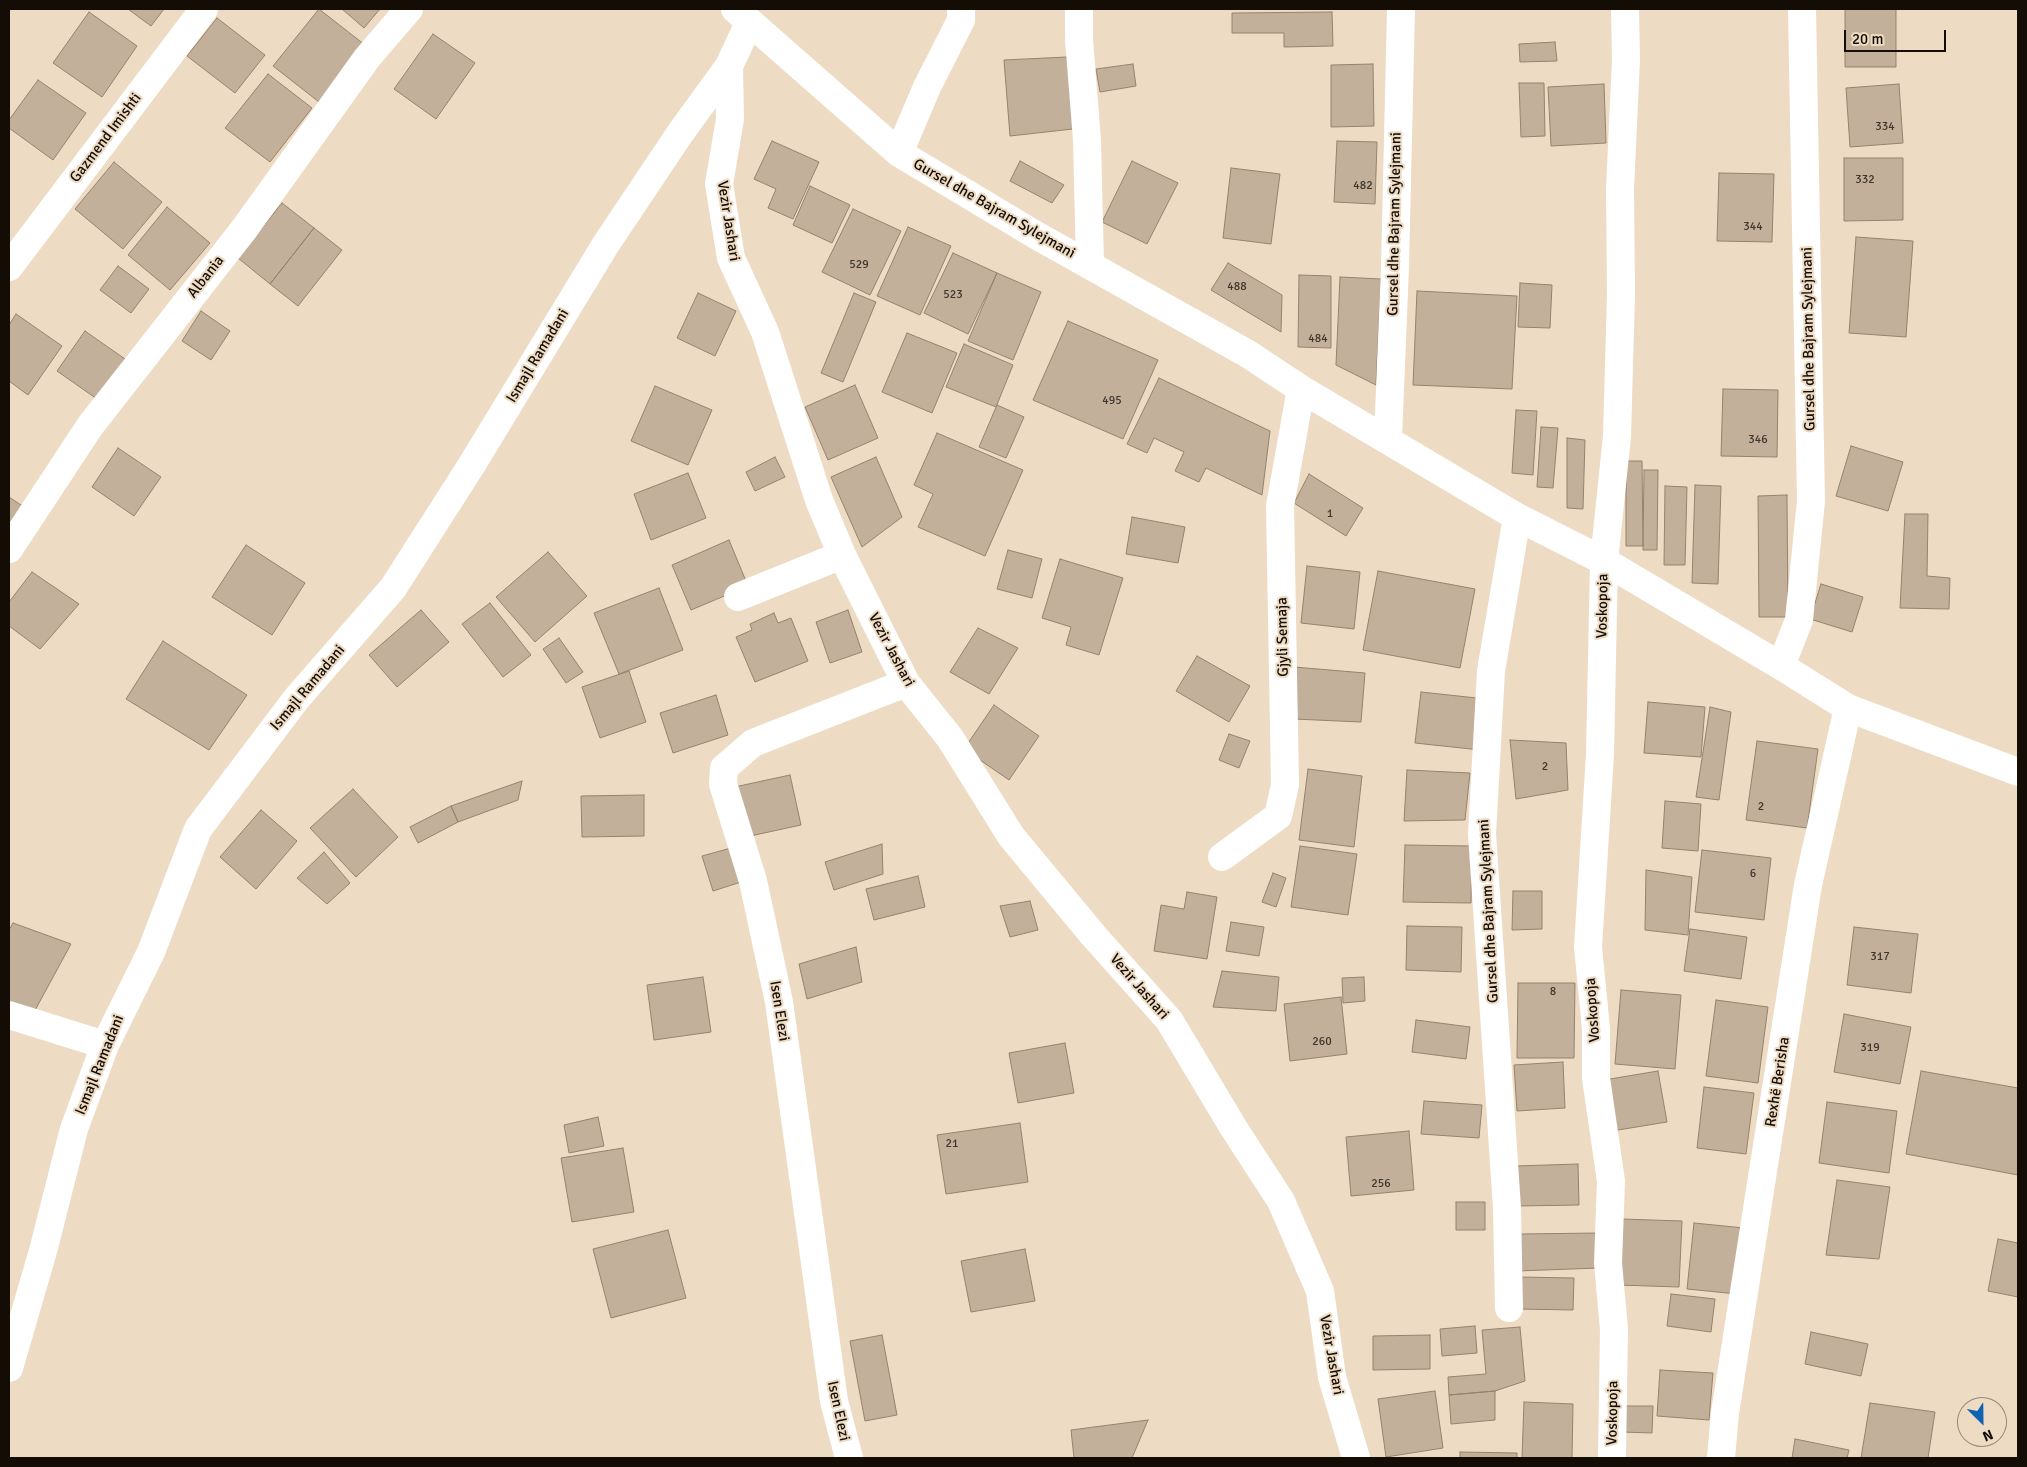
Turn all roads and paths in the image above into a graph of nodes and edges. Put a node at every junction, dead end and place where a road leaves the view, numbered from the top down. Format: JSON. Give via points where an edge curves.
{"nodes":[{"id":1,"x":204,"y":9,"type":"edge"},
{"id":2,"x":409,"y":9,"type":"edge"},
{"id":3,"x":962,"y":9,"type":"edge"},
{"id":4,"x":1079,"y":9,"type":"edge"},
{"id":5,"x":1401,"y":9,"type":"edge"},
{"id":6,"x":1625,"y":9,"type":"edge"},
{"id":7,"x":1802,"y":9,"type":"edge"},
{"id":8,"x":742,"y":16,"type":"edge"},
{"id":9,"x":729,"y":66,"type":"junction"},
{"id":10,"x":899,"y":153,"type":"junction"},
{"id":11,"x":1090,"y":265,"type":"junction"},
{"id":12,"x":9,"y":267,"type":"edge"},
{"id":13,"x":1302,"y":389,"type":"junction"},
{"id":14,"x":1388,"y":438,"type":"junction"},
{"id":15,"x":1518,"y":516,"type":"junction"},
{"id":16,"x":9,"y":549,"type":"edge"},
{"id":17,"x":842,"y":555,"type":"junction"},
{"id":18,"x":1604,"y":561,"type":"junction"},
{"id":19,"x":738,"y":597,"type":"dead end"},
{"id":20,"x":1781,"y":666,"type":"junction"},
{"id":21,"x":906,"y":683,"type":"junction"},
{"id":22,"x":1848,"y":708,"type":"junction"},
{"id":23,"x":2018,"y":772,"type":"edge"},
{"id":24,"x":1222,"y":857,"type":"dead end"},
{"id":25,"x":9,"y":1015,"type":"edge"},
{"id":26,"x":105,"y":1045,"type":"junction"},
{"id":27,"x":1509,"y":1308,"type":"dead end"},
{"id":28,"x":9,"y":1368,"type":"edge"},
{"id":29,"x":849,"y":1458,"type":"edge"},
{"id":30,"x":1356,"y":1458,"type":"edge"},
{"id":31,"x":1612,"y":1458,"type":"edge"},
{"id":32,"x":1721,"y":1458,"type":"edge"}],
"edges":[{"from":1,"to":12,"type":"street","name":"Gazmend Imishti"},
{"from":2,"to":16,"type":"street","name":"Albania","via":[[367,58],[245,228],[90,426]]},
{"from":3,"to":10,"type":"street","name":"Gursel dhe Bajram Sylejmani","via":[[961,20],[927,86]]},
{"from":4,"to":11,"type":"street","name":"Gursel dhe Bajram Sylejmani"},
{"from":5,"to":14,"type":"street","name":"Gursel dhe Bajram Sylejmani"},
{"from":6,"to":18,"type":"street","via":[[1617,436]]},
{"from":7,"to":20,"type":"street","name":"Gursel dhe Bajram Sylejmani","via":[[1811,501],[1799,620]]},
{"from":8,"to":9,"type":"street","name":"Vezir Jashari"},
{"from":8,"to":10,"type":"street","name":"Gursel dhe Bajram Sylejmani"},
{"from":9,"to":17,"type":"street","name":"Vezir Jashari","via":[[730,119],[719,184],[731,258],[765,332],[819,500]]},
{"from":9,"to":26,"type":"street","name":"Ismajl Ramadani","via":[[606,244],[393,588],[297,698],[198,828],[151,952]]},
{"from":10,"to":11,"type":"street","name":"Gursel dhe Bajram Sylejmani"},
{"from":11,"to":13,"type":"street","name":"Gursel dhe Bajram Sylejmani","via":[[1248,354]]},
{"from":13,"to":14,"type":"street","name":"Gursel dhe Bajram Sylejmani"},
{"from":13,"to":24,"type":"street","name":"Gjyli Semaja","via":[[1280,506],[1285,785],[1278,816]]},
{"from":14,"to":15,"type":"street","name":"Gursel dhe Bajram Sylejmani"},
{"from":15,"to":18,"type":"street","name":"Gursel dhe Bajram Sylejmani"},
{"from":15,"to":27,"type":"street","name":"Gursel dhe Bajram Sylejmani","via":[[1491,671],[1482,834],[1507,1208]]},
{"from":17,"to":19,"type":"street"},
{"from":17,"to":21,"type":"street","name":"Vezir Jashari"},
{"from":18,"to":20,"type":"street","name":"Gursel dhe Bajram Sylejmani"},
{"from":18,"to":31,"type":"street","name":"Voskopoja","via":[[1600,754],[1588,947],[1596,1029],[1596,1078],[1611,1181],[1608,1263],[1614,1329]]},
{"from":20,"to":22,"type":"street","name":"Gursel dhe Bajram Sylejmani"},
{"from":21,"to":29,"type":"street","name":"Isen Elezi","via":[[753,743],[724,768],[723,784],[753,881],[779,1002],[834,1401]]},
{"from":21,"to":30,"type":"street","name":"Vezir Jashari","via":[[950,738],[1011,836],[1092,935],[1168,1020],[1281,1201],[1320,1291],[1332,1377]]},
{"from":22,"to":23,"type":"street","name":"Gursel dhe Bajram Sylejmani"},
{"from":22,"to":32,"type":"street","name":"Rexhë Berisha","via":[[1808,885],[1725,1413]]},
{"from":25,"to":26,"type":"street"},
{"from":26,"to":28,"type":"street","name":"Ismajl Ramadani","via":[[74,1129]]}]}
